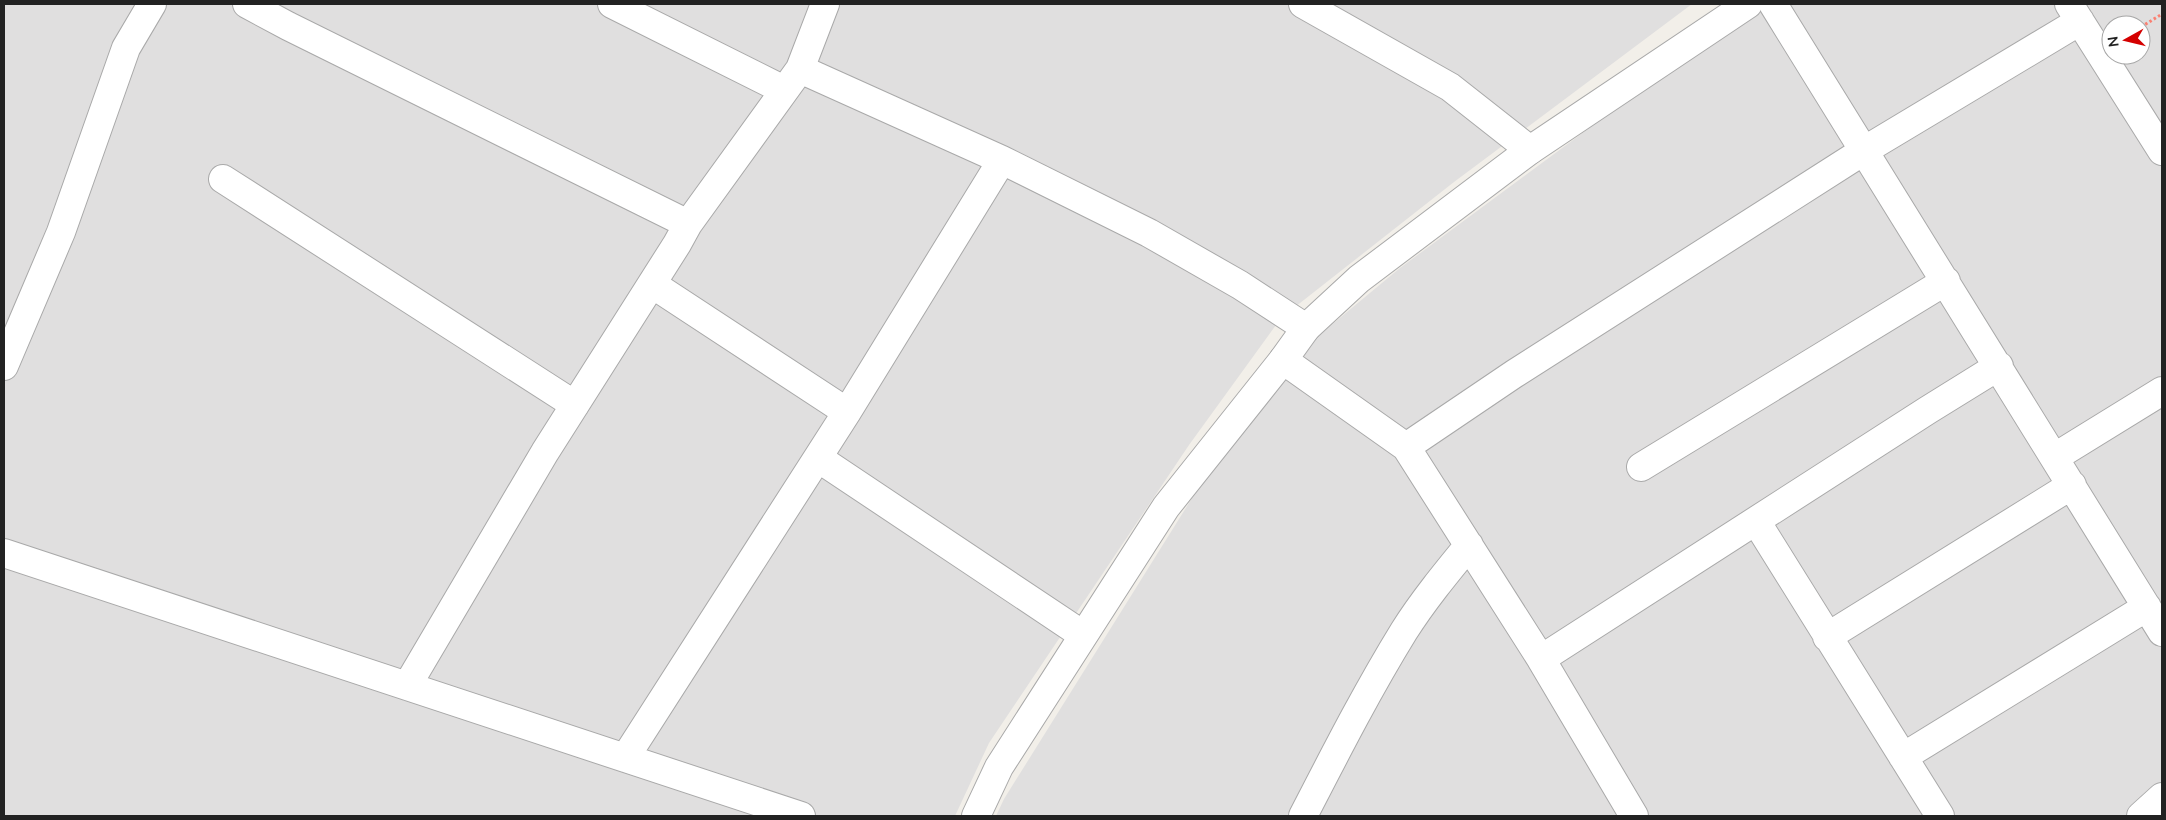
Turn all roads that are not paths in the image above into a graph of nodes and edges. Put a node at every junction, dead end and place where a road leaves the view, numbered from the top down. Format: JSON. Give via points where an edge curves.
{"nodes":[{"id":1,"x":152,"y":4,"type":"edge"},
{"id":2,"x":246,"y":4,"type":"edge"},
{"id":3,"x":612,"y":4,"type":"edge"},
{"id":4,"x":825,"y":4,"type":"edge"},
{"id":5,"x":1303,"y":4,"type":"edge"},
{"id":6,"x":1748,"y":4,"type":"edge"},
{"id":7,"x":1773,"y":4,"type":"edge"},
{"id":8,"x":2075,"y":13,"type":"edge"},
{"id":9,"x":792,"y":79,"type":"junction"},
{"id":10,"x":1530,"y":150,"type":"junction"},
{"id":11,"x":1865,"y":150,"type":"junction"},
{"id":12,"x":2162,"y":151,"type":"edge"},
{"id":13,"x":1002,"y":160,"type":"junction"},
{"id":14,"x":223,"y":179,"type":"dead end"},
{"id":15,"x":688,"y":224,"type":"junction"},
{"id":16,"x":1946,"y":281,"type":"junction"},
{"id":17,"x":652,"y":284,"type":"junction"},
{"id":18,"x":1306,"y":328,"type":"junction"},
{"id":19,"x":1283,"y":360,"type":"junction"},
{"id":20,"x":4,"y":366,"type":"edge"},
{"id":21,"x":2000,"y":366,"type":"junction"},
{"id":22,"x":2162,"y":392,"type":"edge"},
{"id":23,"x":575,"y":405,"type":"junction"},
{"id":24,"x":847,"y":412,"type":"junction"},
{"id":25,"x":1406,"y":447,"type":"junction"},
{"id":26,"x":2055,"y":457,"type":"junction"},
{"id":27,"x":818,"y":458,"type":"junction"},
{"id":28,"x":1641,"y":467,"type":"dead end"},
{"id":29,"x":2072,"y":485,"type":"junction"},
{"id":30,"x":1756,"y":521,"type":"junction"},
{"id":31,"x":1469,"y":545,"type":"junction"},
{"id":32,"x":4,"y":553,"type":"edge"},
{"id":33,"x":2147,"y":607,"type":"junction"},
{"id":34,"x":2162,"y":632,"type":"edge"},
{"id":35,"x":1083,"y":636,"type":"junction"},
{"id":36,"x":1827,"y":637,"type":"junction"},
{"id":37,"x":1541,"y":659,"type":"junction"},
{"id":38,"x":407,"y":686,"type":"junction"},
{"id":39,"x":1903,"y":757,"type":"junction"},
{"id":40,"x":625,"y":758,"type":"junction"},
{"id":41,"x":801,"y":816,"type":"edge"},
{"id":42,"x":976,"y":816,"type":"edge"},
{"id":43,"x":1303,"y":816,"type":"edge"},
{"id":44,"x":1634,"y":816,"type":"edge"},
{"id":45,"x":1940,"y":816,"type":"edge"}],
"edges":[{"from":1,"to":20,"type":"street","via":[[126,48],[60,232]]},
{"from":2,"to":15,"type":"street"},
{"from":3,"to":9,"type":"street"},
{"from":4,"to":9,"type":"street"},
{"from":5,"to":10,"type":"street","via":[[1450,87]]},
{"from":6,"to":10,"type":"street"},
{"from":7,"to":11,"type":"street"},
{"from":8,"to":11,"type":"street"},
{"from":8,"to":12,"type":"street"},
{"from":9,"to":13,"type":"street"},
{"from":9,"to":15,"type":"street"},
{"from":10,"to":18,"type":"street","via":[[1359,279]]},
{"from":11,"to":16,"type":"street"},
{"from":11,"to":25,"type":"street","via":[[1514,374]]},
{"from":13,"to":18,"type":"street","via":[[1149,233],[1240,285]]},
{"from":13,"to":24,"type":"street"},
{"from":14,"to":23,"type":"street"},
{"from":15,"to":17,"type":"street"},
{"from":16,"to":21,"type":"street"},
{"from":16,"to":28,"type":"street"},
{"from":17,"to":23,"type":"street"},
{"from":17,"to":24,"type":"street"},
{"from":18,"to":19,"type":"street"},
{"from":19,"to":25,"type":"street"},
{"from":19,"to":35,"type":"street","via":[[1166,507]]},
{"from":21,"to":26,"type":"street"},
{"from":21,"to":30,"type":"street"},
{"from":22,"to":26,"type":"street"},
{"from":23,"to":38,"type":"street"},
{"from":24,"to":27,"type":"street"},
{"from":25,"to":31,"type":"street"},
{"from":26,"to":29,"type":"street"},
{"from":27,"to":35,"type":"street"},
{"from":27,"to":40,"type":"street"},
{"from":29,"to":33,"type":"street"},
{"from":29,"to":36,"type":"street"},
{"from":30,"to":36,"type":"street"},
{"from":30,"to":37,"type":"street"},
{"from":31,"to":37,"type":"street"},
{"from":31,"to":43,"type":"street","via":[[1404,631]]},
{"from":32,"to":38,"type":"street"},
{"from":33,"to":34,"type":"street"},
{"from":33,"to":39,"type":"street"},
{"from":35,"to":42,"type":"street","via":[[999,768]]},
{"from":36,"to":39,"type":"street"},
{"from":37,"to":44,"type":"street"},
{"from":38,"to":40,"type":"street"},
{"from":39,"to":45,"type":"street"},
{"from":40,"to":41,"type":"street"}]}
